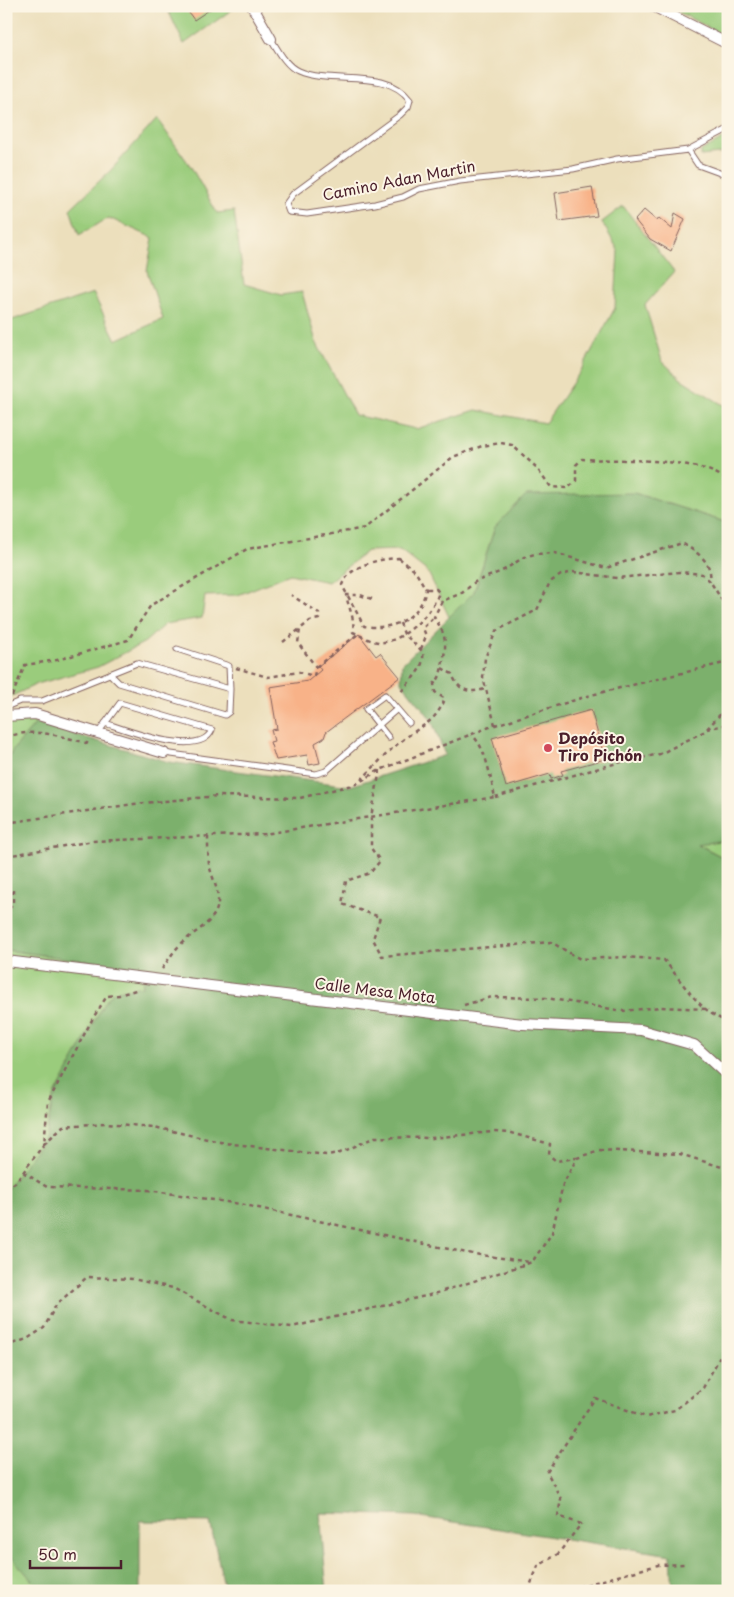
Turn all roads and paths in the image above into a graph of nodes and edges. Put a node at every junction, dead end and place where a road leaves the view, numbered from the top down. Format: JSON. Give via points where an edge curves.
{"nodes":[{"id":1,"x":252,"y":6,"type":"edge"},
{"id":2,"x":653,"y":6,"type":"edge"},
{"id":3,"x":271,"y":39,"type":"joint"},
{"id":4,"x":728,"y":44,"type":"edge"},
{"id":5,"x":728,"y":129,"type":"edge"},
{"id":6,"x":688,"y":150,"type":"junction"},
{"id":7,"x":728,"y":176,"type":"edge"},
{"id":8,"x":728,"y":481,"type":"edge"},
{"id":9,"x":710,"y":581,"type":"junction"},
{"id":10,"x":426,"y":589,"type":"junction"},
{"id":11,"x":291,"y":594,"type":"dead end"},
{"id":12,"x":346,"y":595,"type":"junction"},
{"id":13,"x":438,"y":597,"type":"junction"},
{"id":14,"x":372,"y":598,"type":"dead end"},
{"id":15,"x":442,"y":601,"type":"junction"},
{"id":16,"x":728,"y":610,"type":"edge"},
{"id":17,"x":434,"y":617,"type":"junction"},
{"id":18,"x":417,"y":622,"type":"junction"},
{"id":19,"x":400,"y":623,"type":"junction"},
{"id":20,"x":423,"y":628,"type":"junction"},
{"id":21,"x":300,"y":629,"type":"junction"},
{"id":22,"x":359,"y":634,"type":"junction"},
{"id":23,"x":404,"y":634,"type":"junction"},
{"id":24,"x":283,"y":642,"type":"dead end"},
{"id":25,"x":177,"y":649,"type":"dead end"},
{"id":26,"x":421,"y":649,"type":"junction"},
{"id":27,"x":728,"y":662,"type":"edge"},
{"id":28,"x":229,"y":666,"type":"junction"},
{"id":29,"x":316,"y":667,"type":"junction"},
{"id":30,"x":442,"y":668,"type":"junction"},
{"id":31,"x":111,"y":674,"type":"junction"},
{"id":32,"x":230,"y":689,"type":"junction"},
{"id":33,"x":485,"y":689,"type":"junction"},
{"id":34,"x":401,"y":692,"type":"dead end"},
{"id":35,"x":8,"y":706,"type":"edge"},
{"id":36,"x":728,"y":706,"type":"edge"},
{"id":37,"x":397,"y":708,"type":"junction"},
{"id":38,"x":6,"y":716,"type":"edge"},
{"id":39,"x":105,"y":723,"type":"junction"},
{"id":40,"x":409,"y":723,"type":"dead end"},
{"id":41,"x":378,"y":724,"type":"junction"},
{"id":42,"x":728,"y":724,"type":"edge"},
{"id":43,"x":495,"y":725,"type":"junction"},
{"id":44,"x":706,"y":730,"type":"junction"},
{"id":45,"x":98,"y":733,"type":"junction"},
{"id":46,"x":472,"y":735,"type":"junction"},
{"id":47,"x":6,"y":738,"type":"edge"},
{"id":48,"x":389,"y":738,"type":"dead end"},
{"id":49,"x":164,"y":753,"type":"joint"},
{"id":50,"x":380,"y":770,"type":"junction"},
{"id":51,"x":356,"y":784,"type":"junction"},
{"id":52,"x":495,"y":797,"type":"junction"},
{"id":53,"x":371,"y":817,"type":"junction"},
{"id":54,"x":6,"y":823,"type":"edge"},
{"id":55,"x":208,"y":837,"type":"junction"},
{"id":56,"x":6,"y":856,"type":"edge"},
{"id":57,"x":6,"y":888,"type":"edge"},
{"id":58,"x":6,"y":911,"type":"edge"},
{"id":59,"x":6,"y":961,"type":"edge"},
{"id":60,"x":154,"y":978,"type":"junction"},
{"id":61,"x":707,"y":1009,"type":"junction"},
{"id":62,"x":454,"y":1016,"type":"junction"},
{"id":63,"x":728,"y":1021,"type":"edge"},
{"id":64,"x":728,"y":1076,"type":"edge"},
{"id":65,"x":44,"y":1144,"type":"junction"},
{"id":66,"x":577,"y":1158,"type":"junction"},
{"id":67,"x":728,"y":1169,"type":"edge"},
{"id":68,"x":23,"y":1172,"type":"junction"},
{"id":69,"x":6,"y":1189,"type":"edge"},
{"id":70,"x":532,"y":1262,"type":"junction"},
{"id":71,"x":728,"y":1342,"type":"edge"},
{"id":72,"x":6,"y":1346,"type":"edge"},
{"id":73,"x":686,"y":1564,"type":"dead end"},
{"id":74,"x":528,"y":1591,"type":"edge"},
{"id":75,"x":563,"y":1591,"type":"edge"}],
"edges":[{"from":1,"to":3,"type":"street","name":"Camino Adan Martin"},
{"from":2,"to":4,"type":"street"},
{"from":3,"to":6,"type":"lane","name":"Camino Adan Martin","via":[[297,71],[353,80],[376,80],[398,87],[410,100],[400,115],[293,194],[286,204],[289,212],[307,214],[375,204],[419,189],[460,181],[573,169],[617,159]]},
{"from":5,"to":6,"type":"lane","name":"Camino Adan Martin"},
{"from":6,"to":7,"type":"lane","via":[[698,165]]},
{"from":8,"to":35,"type":"path","via":[[722,475],[682,463],[582,459],[576,465],[576,481],[568,488],[551,487],[536,467],[512,445],[482,446],[453,457],[365,528],[247,549],[151,604],[128,640],[57,660],[25,665]]},
{"from":9,"to":15,"type":"path","via":[[711,573],[702,556],[682,543],[606,568],[555,553],[524,556],[504,570]]},
{"from":9,"to":16,"type":"path"},
{"from":9,"to":33,"type":"path","via":[[702,574],[680,572],[618,578],[573,572],[561,575],[550,582],[537,610],[496,631],[485,658]]},
{"from":10,"to":12,"type":"path","via":[[415,570],[404,560],[396,558],[378,560],[353,571],[342,585]]},
{"from":10,"to":13,"type":"path","via":[[436,589]]},
{"from":10,"to":19,"type":"path","via":[[419,607]]},
{"from":11,"to":21,"type":"path","via":[[319,613],[319,619]]},
{"from":12,"to":14,"type":"path"},
{"from":12,"to":19,"type":"path","via":[[364,626],[377,628]]},
{"from":12,"to":22,"type":"path","via":[[355,620],[353,632]]},
{"from":13,"to":15,"type":"path"},
{"from":13,"to":18,"type":"path","via":[[428,613]]},
{"from":15,"to":17,"type":"path"},
{"from":17,"to":20,"type":"path"},
{"from":17,"to":30,"type":"path","via":[[442,629],[447,647]]},
{"from":18,"to":20,"type":"path"},
{"from":18,"to":23,"type":"path"},
{"from":19,"to":23,"type":"path"},
{"from":20,"to":26,"type":"path","via":[[426,636]]},
{"from":21,"to":24,"type":"path"},
{"from":21,"to":29,"type":"path","via":[[298,643]]},
{"from":22,"to":23,"type":"path","via":[[366,640],[380,643]]},
{"from":22,"to":29,"type":"path"},
{"from":23,"to":26,"type":"path"},
{"from":25,"to":28,"type":"lane"},
{"from":26,"to":34,"type":"path","via":[[424,661],[419,672]]},
{"from":27,"to":43,"type":"path","via":[[591,696]]},
{"from":28,"to":29,"type":"path","via":[[268,677],[299,672],[314,676]]},
{"from":28,"to":32,"type":"lane"},
{"from":30,"to":33,"type":"path","via":[[452,674],[456,684],[464,690],[475,692]]},
{"from":30,"to":51,"type":"path","via":[[441,678],[434,684],[435,692],[445,699],[439,713],[430,724],[404,739]]},
{"from":31,"to":32,"type":"lane","via":[[137,662]]},
{"from":31,"to":32,"type":"lane","via":[[119,683],[225,715],[229,712]]},
{"from":31,"to":35,"type":"lane","via":[[42,701],[20,700]]},
{"from":33,"to":43,"type":"path"},
{"from":36,"to":44,"type":"path"},
{"from":37,"to":40,"type":"lane"},
{"from":37,"to":41,"type":"lane"},
{"from":37,"to":41,"type":"lane","via":[[385,695],[366,709]]},
{"from":38,"to":45,"type":"street","via":[[36,714]]},
{"from":39,"to":39,"type":"lane","via":[[184,745],[199,742],[212,730],[120,703]]},
{"from":39,"to":45,"type":"lane"},
{"from":41,"to":48,"type":"lane"},
{"from":41,"to":49,"type":"lane","via":[[326,771],[316,774]]},
{"from":42,"to":44,"type":"path"},
{"from":43,"to":46,"type":"path"},
{"from":44,"to":52,"type":"path","via":[[660,754]]},
{"from":45,"to":47,"type":"path","via":[[92,744],[56,735],[18,733]]},
{"from":45,"to":49,"type":"street"},
{"from":46,"to":50,"type":"path"},
{"from":46,"to":52,"type":"path","via":[[478,740]]},
{"from":50,"to":51,"type":"path"},
{"from":50,"to":53,"type":"path"},
{"from":51,"to":54,"type":"path","via":[[300,798],[218,796],[134,804]]},
{"from":52,"to":53,"type":"path"},
{"from":53,"to":55,"type":"path","via":[[264,834]]},
{"from":53,"to":61,"type":"path","via":[[371,848],[380,861],[370,873],[346,881],[342,904],[380,917],[373,939],[382,956],[551,942],[580,958],[664,960]]},
{"from":55,"to":56,"type":"path","via":[[93,841]]},
{"from":55,"to":60,"type":"path","via":[[209,866],[218,898],[216,910],[209,924],[179,945]]},
{"from":57,"to":58,"type":"path","via":[[13,889],[13,905]]},
{"from":59,"to":60,"type":"street","name":"Calle Mesa Mota"},
{"from":60,"to":62,"type":"street","name":"Calle Mesa Mota"},
{"from":60,"to":65,"type":"path","via":[[142,988],[107,996],[48,1102]]},
{"from":61,"to":62,"type":"path","via":[[660,1007],[622,1011],[546,998],[492,997],[464,1005]]},
{"from":61,"to":63,"type":"path","via":[[719,1019]]},
{"from":62,"to":64,"type":"street","name":"Calle Mesa Mota","via":[[523,1024],[641,1030],[694,1045]]},
{"from":65,"to":66,"type":"path","via":[[63,1126],[106,1123],[154,1127],[225,1143],[326,1155],[340,1153],[375,1137],[431,1138],[492,1132],[511,1133],[550,1144],[549,1155],[556,1161]]},
{"from":65,"to":68,"type":"path"},
{"from":66,"to":67,"type":"path","via":[[599,1150],[680,1154]]},
{"from":66,"to":70,"type":"path","via":[[563,1184],[552,1233]]},
{"from":68,"to":69,"type":"path"},
{"from":68,"to":70,"type":"path","via":[[47,1187],[148,1190],[240,1204],[467,1253]]},
{"from":70,"to":72,"type":"path","via":[[434,1294],[292,1327],[232,1320],[173,1288],[134,1279],[87,1277],[56,1305],[44,1328],[27,1339]]},
{"from":71,"to":74,"type":"path","via":[[703,1388],[675,1410],[646,1417],[595,1398],[547,1472],[561,1499],[558,1516],[581,1524],[558,1554],[538,1566]]},
{"from":73,"to":75,"type":"path","via":[[658,1565]]}]}
